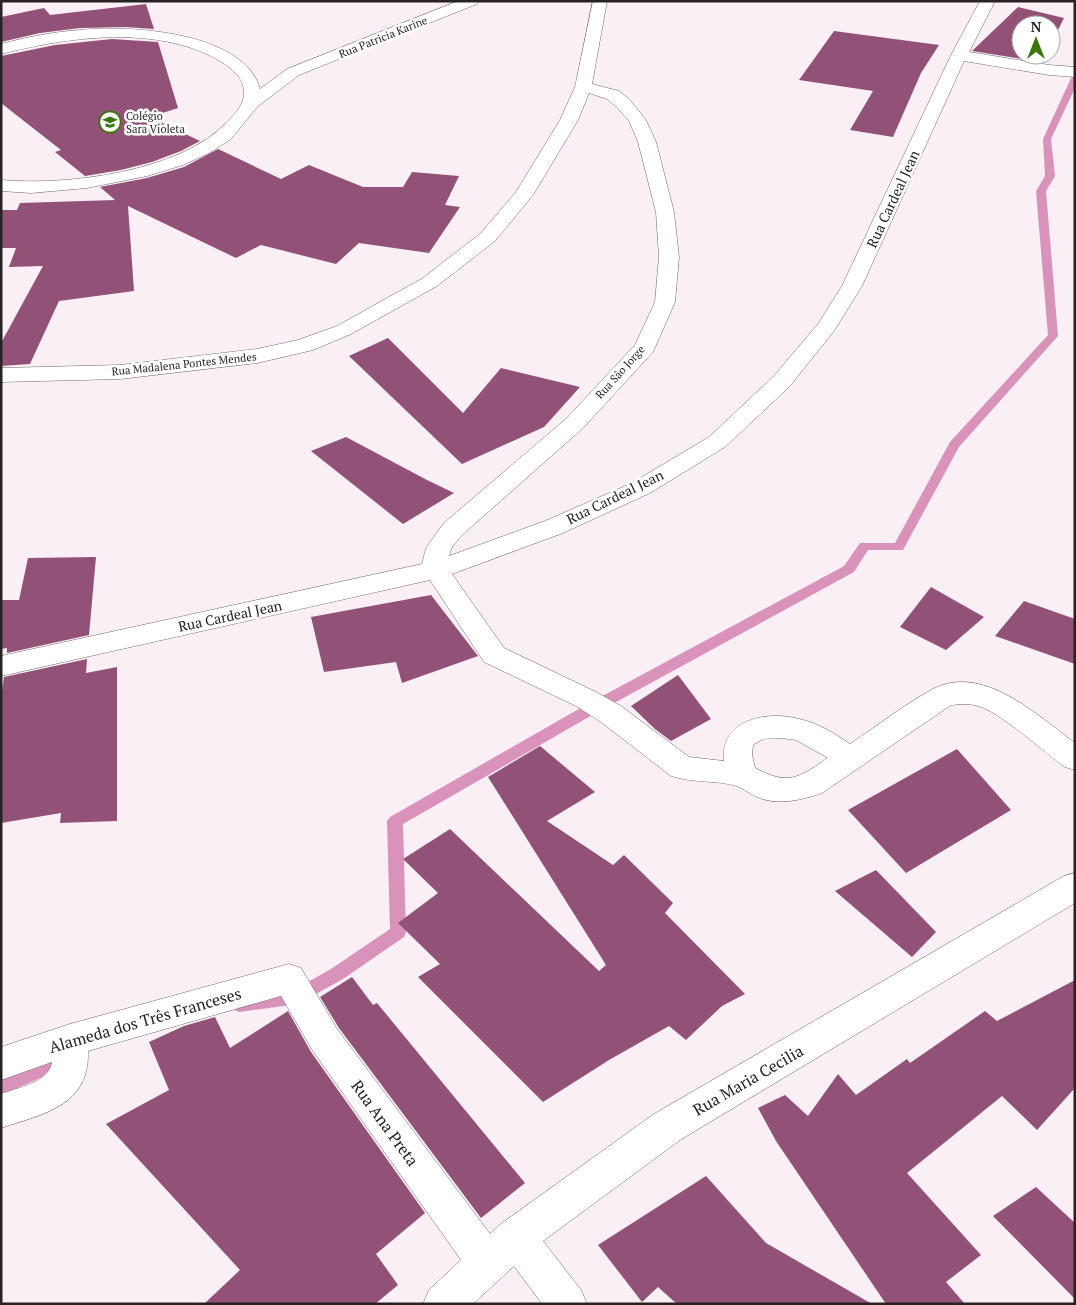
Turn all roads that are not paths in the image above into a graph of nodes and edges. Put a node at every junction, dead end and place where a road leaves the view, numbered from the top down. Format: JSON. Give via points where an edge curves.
{"nodes":[{"id":1,"x":472,"y":1,"type":"edge"},
{"id":2,"x":600,"y":1,"type":"edge"},
{"id":3,"x":988,"y":1,"type":"edge"},
{"id":4,"x":1,"y":49,"type":"edge"},
{"id":5,"x":959,"y":55,"type":"junction"},
{"id":6,"x":293,"y":72,"type":"junction"},
{"id":7,"x":1075,"y":72,"type":"edge"},
{"id":8,"x":246,"y":73,"type":"junction"},
{"id":9,"x":583,"y":88,"type":"junction"},
{"id":10,"x":251,"y":103,"type":"junction"},
{"id":11,"x":1,"y":185,"type":"edge"},
{"id":12,"x":1,"y":375,"type":"edge"},
{"id":13,"x":436,"y":570,"type":"junction"},
{"id":14,"x":1,"y":666,"type":"edge"},
{"id":15,"x":851,"y":759,"type":"junction"},
{"id":16,"x":1075,"y":760,"type":"edge"},
{"id":17,"x":742,"y":775,"type":"junction"},
{"id":18,"x":1075,"y":886,"type":"edge"},
{"id":19,"x":297,"y":993,"type":"joint"},
{"id":20,"x":70,"y":1040,"type":"junction"},
{"id":21,"x":1,"y":1064,"type":"edge"},
{"id":22,"x":1,"y":1111,"type":"edge"},
{"id":23,"x":516,"y":1237,"type":"junction"},
{"id":24,"x":487,"y":1263,"type":"junction"},
{"id":25,"x":443,"y":1304,"type":"edge"},
{"id":26,"x":567,"y":1304,"type":"edge"}],
"edges":[{"from":1,"to":6,"type":"street","name":"Rua Patricia Karine"},
{"from":2,"to":9,"type":"street","name":"Rua Madalena Pontes Mendes"},
{"from":3,"to":5,"type":"street","name":"Rua Cardeal Jean"},
{"from":4,"to":8,"type":"street","via":[[92,34],[133,34],[203,46],[229,58]]},
{"from":5,"to":7,"type":"street"},
{"from":5,"to":13,"type":"street","name":"Rua Cardeal Jean","via":[[852,286],[827,327],[781,382],[717,442],[641,488],[554,527]]},
{"from":6,"to":8,"type":"street","name":"Rua Patricia Karine"},
{"from":6,"to":10,"type":"street","name":"Rua Patricia Karine"},
{"from":8,"to":10,"type":"street","via":[[252,87]]},
{"from":9,"to":12,"type":"street","name":"Rua Madalena Pontes Mendes","via":[[569,120],[524,195],[488,237],[430,282],[344,330],[305,345],[194,365],[120,372]]},
{"from":9,"to":13,"type":"street","name":"Rua Sâo Jorge","via":[[601,90],[623,103],[637,120],[647,142],[665,212],[669,257],[665,302],[645,347],[574,423],[446,537],[435,554]]},
{"from":10,"to":11,"type":"street","name":"Rua Patricia Karine","via":[[235,127],[202,150],[153,169],[95,182],[34,187]]},
{"from":13,"to":14,"type":"street","name":"Rua Cardeal Jean"},
{"from":13,"to":17,"type":"street","via":[[494,655],[611,714],[682,768]]},
{"from":15,"to":16,"type":"street","via":[[944,696],[964,693],[987,697],[1008,709]]},
{"from":15,"to":17,"type":"street","via":[[811,785],[790,790],[768,789]]},
{"from":15,"to":17,"type":"street","via":[[802,730],[781,727],[758,729],[743,738],[738,751]]},
{"from":18,"to":23,"type":"street","name":"Rua Maria Cecilia","via":[[667,1127]]},
{"from":19,"to":20,"type":"street","name":"Alameda dos Três Franceses"},
{"from":19,"to":24,"type":"street","name":"Rua Ana Preta","via":[[325,1040]]},
{"from":20,"to":21,"type":"street","name":"Alameda dos Três Franceses"},
{"from":20,"to":22,"type":"street","via":[[68,1075],[57,1088]]},
{"from":23,"to":24,"type":"street","name":"Rua Maria Cecilia"},
{"from":23,"to":26,"type":"street"},
{"from":24,"to":25,"type":"street","name":"Rua Maria Cecilia"}]}
